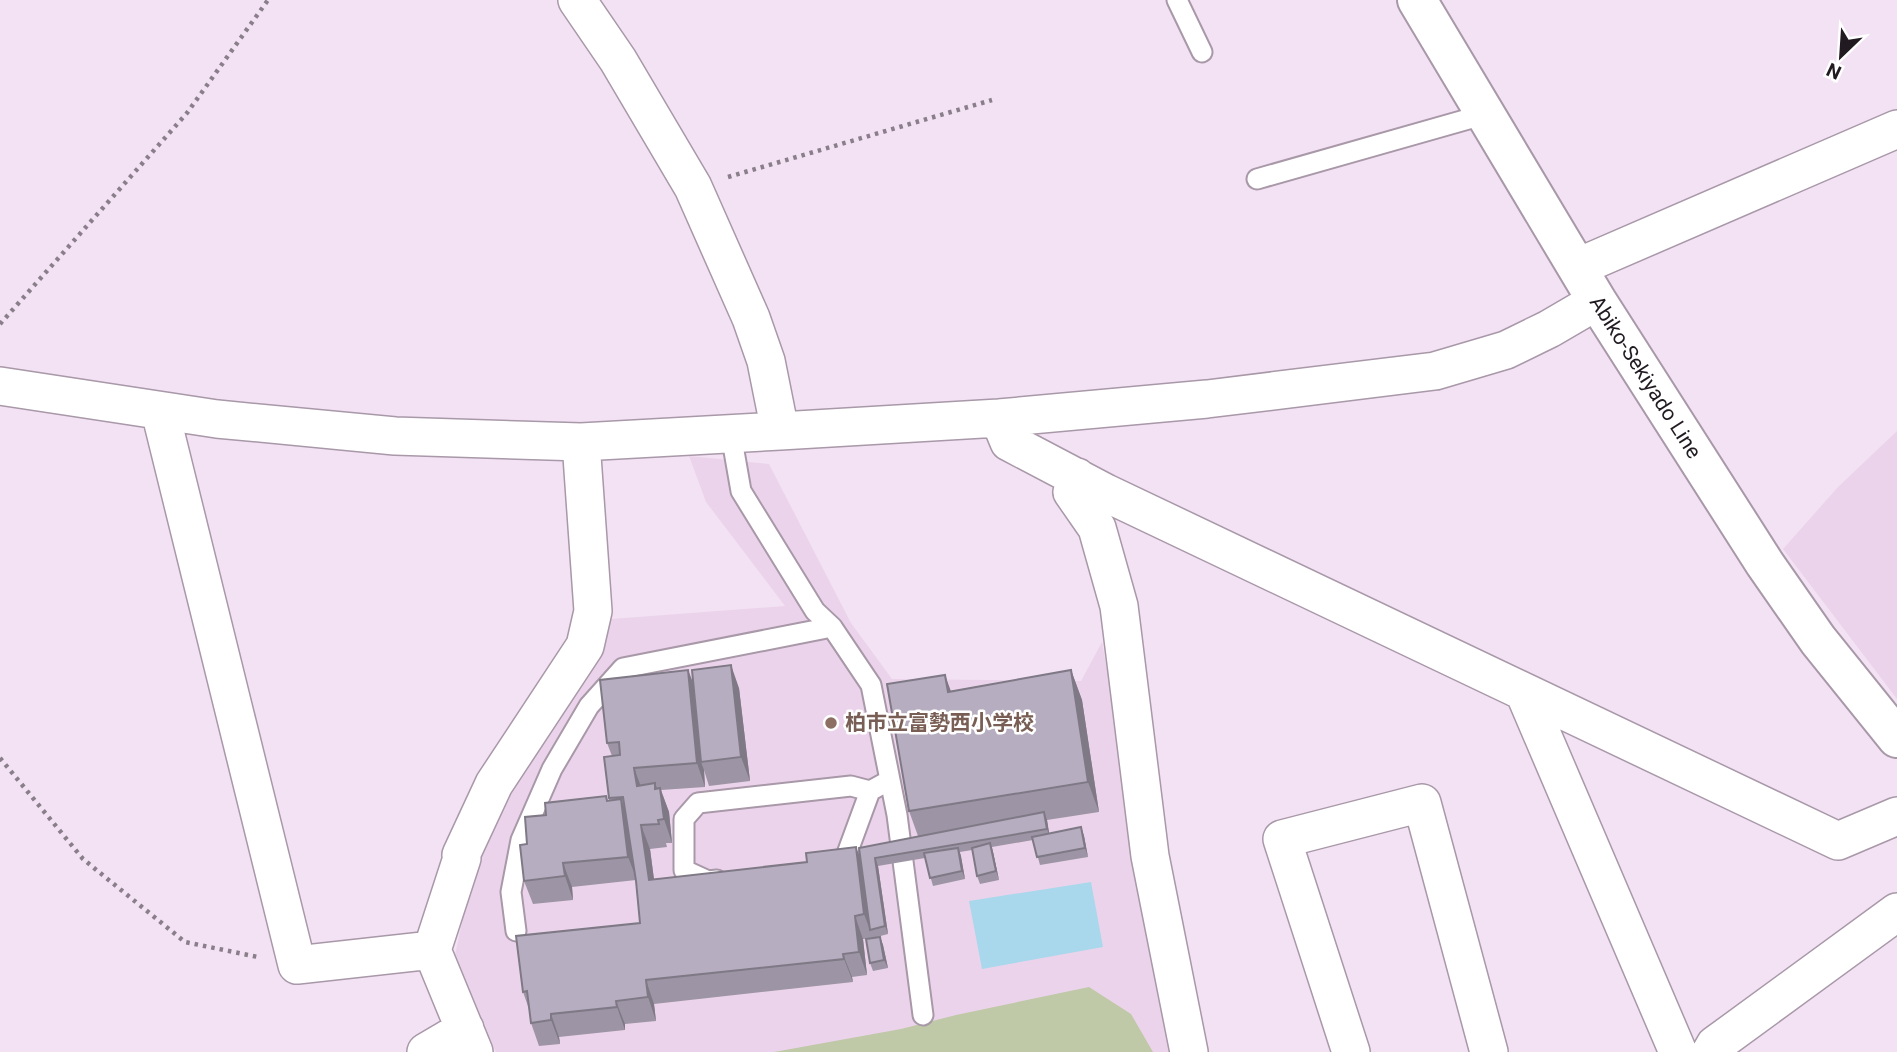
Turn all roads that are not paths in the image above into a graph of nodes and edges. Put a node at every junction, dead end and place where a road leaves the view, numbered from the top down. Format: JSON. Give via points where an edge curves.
{"nodes":[{"id":1,"x":577,"y":0,"type":"edge"},
{"id":2,"x":1177,"y":0,"type":"edge"},
{"id":3,"x":1418,"y":0,"type":"edge"},
{"id":4,"x":1202,"y":52,"type":"dead end"},
{"id":5,"x":1486,"y":114,"type":"junction"},
{"id":6,"x":1897,"y":129,"type":"edge"},
{"id":7,"x":1257,"y":179,"type":"dead end"},
{"id":8,"x":1578,"y":267,"type":"junction"},
{"id":9,"x":1597,"y":300,"type":"junction"},
{"id":10,"x":0,"y":386,"type":"edge"},
{"id":11,"x":159,"y":411,"type":"junction"},
{"id":12,"x":999,"y":418,"type":"junction"},
{"id":13,"x":780,"y":431,"type":"junction"},
{"id":14,"x":731,"y":434,"type":"junction"},
{"id":15,"x":580,"y":442,"type":"junction"},
{"id":16,"x":1077,"y":477,"type":"junction"},
{"id":17,"x":832,"y":627,"type":"junction"},
{"id":18,"x":1524,"y":692,"type":"junction"},
{"id":19,"x":1897,"y":738,"type":"edge"},
{"id":20,"x":890,"y":780,"type":"junction"},
{"id":21,"x":870,"y":791,"type":"junction"},
{"id":22,"x":1897,"y":816,"type":"edge"},
{"id":23,"x":818,"y":863,"type":"edge"},
{"id":24,"x":735,"y":877,"type":"edge"},
{"id":25,"x":1897,"y":912,"type":"edge"},
{"id":26,"x":516,"y":931,"type":"dead end"},
{"id":27,"x":432,"y":950,"type":"junction"},
{"id":28,"x":923,"y":1015,"type":"dead end"},
{"id":29,"x":470,"y":1040,"type":"edge"},
{"id":30,"x":426,"y":1052,"type":"edge"},
{"id":31,"x":1189,"y":1052,"type":"edge"},
{"id":32,"x":1351,"y":1052,"type":"edge"},
{"id":33,"x":1489,"y":1052,"type":"edge"},
{"id":34,"x":1678,"y":1052,"type":"edge"},
{"id":35,"x":1711,"y":1052,"type":"edge"}],
"edges":[{"from":1,"to":13,"type":"street","via":[[693,187],[751,318],[766,361]]},
{"from":2,"to":4,"type":"lane"},
{"from":3,"to":5,"type":"main road","name":"Abiko-Sekiyado Line"},
{"from":5,"to":7,"type":"lane"},
{"from":5,"to":8,"type":"main road","name":"Abiko-Sekiyado Line"},
{"from":6,"to":8,"type":"street"},
{"from":8,"to":9,"type":"main road","name":"Abiko-Sekiyado Line"},
{"from":9,"to":12,"type":"street","via":[[1506,350],[1434,371]]},
{"from":9,"to":19,"type":"main road","name":"Abiko-Sekiyado Line","via":[[1773,575],[1818,640]]},
{"from":10,"to":11,"type":"street"},
{"from":11,"to":15,"type":"street","via":[[396,436]]},
{"from":11,"to":27,"type":"street","via":[[297,965]]},
{"from":12,"to":13,"type":"street"},
{"from":12,"to":16,"type":"street","via":[[1009,442]]},
{"from":13,"to":14,"type":"street"},
{"from":14,"to":15,"type":"street"},
{"from":14,"to":17,"type":"lane","via":[[741,491],[815,611]]},
{"from":15,"to":27,"type":"street","via":[[593,611],[585,646],[494,784],[461,855]]},
{"from":16,"to":18,"type":"street"},
{"from":16,"to":31,"type":"street","via":[[1072,492],[1097,528],[1119,606],[1150,856]]},
{"from":17,"to":20,"type":"lane","via":[[871,685]]},
{"from":17,"to":26,"type":"lane","via":[[623,668],[589,706],[552,769],[521,840],[511,892]]},
{"from":18,"to":22,"type":"street","via":[[1838,841]]},
{"from":18,"to":34,"type":"street"},
{"from":20,"to":21,"type":"lane"},
{"from":20,"to":28,"type":"lane"},
{"from":21,"to":23,"type":"lane","via":[[845,859]]},
{"from":21,"to":24,"type":"lane","via":[[851,786],[698,803],[684,819],[684,870],[708,881]]},
{"from":25,"to":35,"type":"street"},
{"from":27,"to":29,"type":"street"},
{"from":29,"to":30,"type":"street"},
{"from":32,"to":33,"type":"street","via":[[1282,839],[1422,803]]}]}
